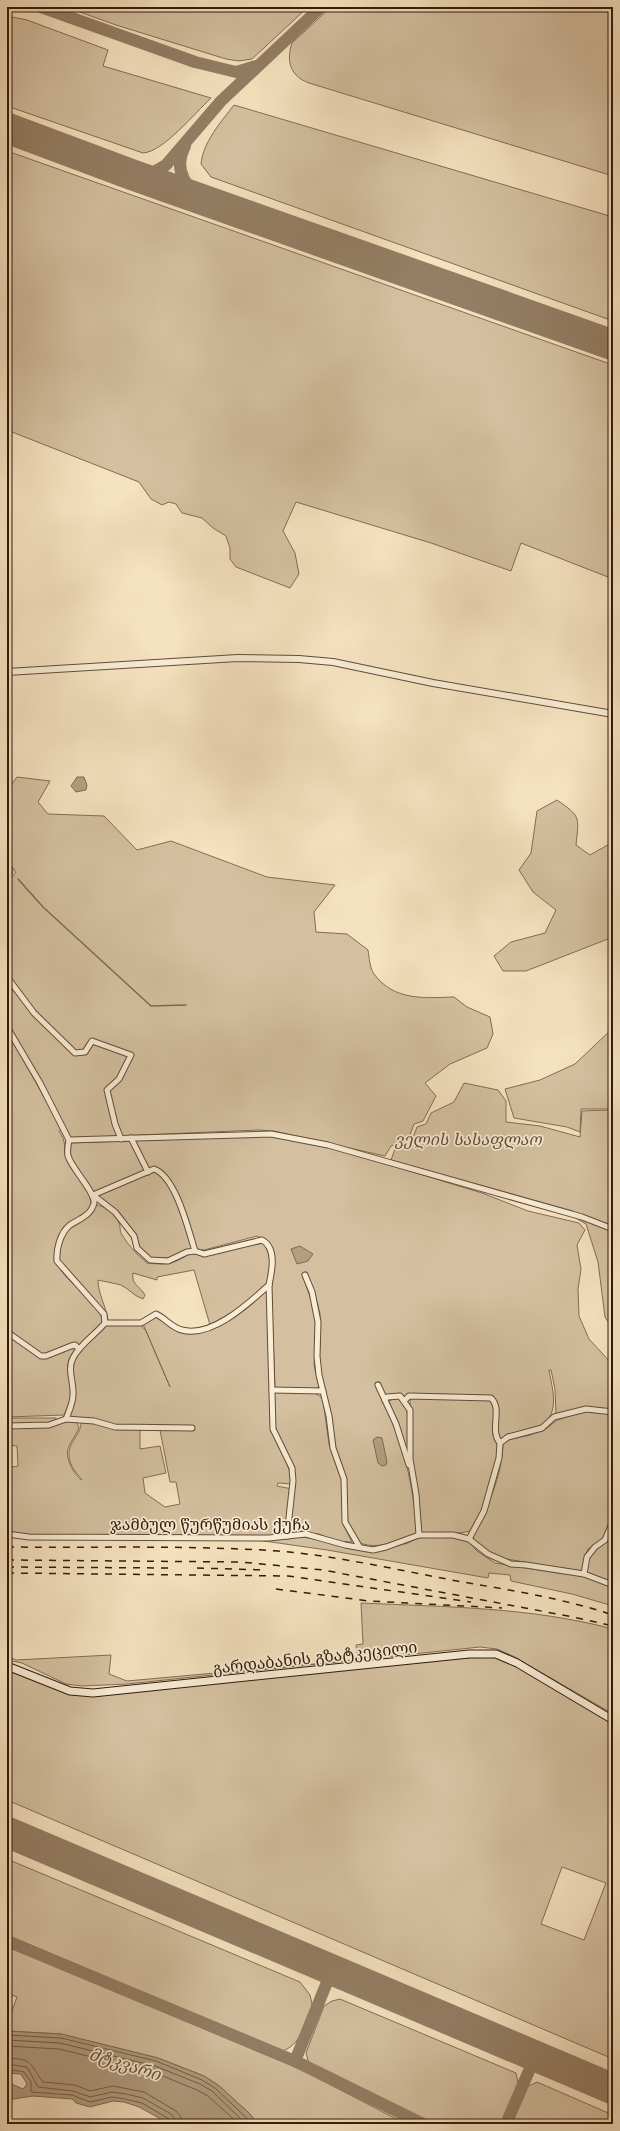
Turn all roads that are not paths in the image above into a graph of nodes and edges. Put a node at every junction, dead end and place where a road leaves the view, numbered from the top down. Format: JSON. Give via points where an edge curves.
{"nodes":[{"id":1,"x":7,"y":672,"type":"edge"},
{"id":2,"x":613,"y":714,"type":"edge"},
{"id":3,"x":7,"y":865,"type":"edge"},
{"id":4,"x":8,"y":878,"type":"edge"},
{"id":5,"x":7,"y":977,"type":"edge"},
{"id":6,"x":7,"y":1027,"type":"edge"},
{"id":7,"x":121,"y":1138,"type":"junction"},
{"id":8,"x":131,"y":1138,"type":"junction"},
{"id":9,"x":69,"y":1140,"type":"junction"},
{"id":10,"x":148,"y":1172,"type":"junction"},
{"id":11,"x":93,"y":1195,"type":"junction"},
{"id":12,"x":613,"y":1229,"type":"edge"},
{"id":13,"x":195,"y":1250,"type":"junction"},
{"id":14,"x":305,"y":1275,"type":"dead end"},
{"id":15,"x":269,"y":1285,"type":"junction"},
{"id":16,"x":105,"y":1323,"type":"junction"},
{"id":17,"x":7,"y":1332,"type":"edge"},
{"id":18,"x":79,"y":1349,"type":"junction"},
{"id":19,"x":378,"y":1385,"type":"dead end"},
{"id":20,"x":272,"y":1390,"type":"junction"},
{"id":21,"x":323,"y":1391,"type":"junction"},
{"id":22,"x":385,"y":1400,"type":"junction"},
{"id":23,"x":405,"y":1400,"type":"junction"},
{"id":24,"x":613,"y":1412,"type":"edge"},
{"id":25,"x":66,"y":1419,"type":"junction"},
{"id":26,"x":7,"y":1426,"type":"edge"},
{"id":27,"x":192,"y":1428,"type":"dead end"},
{"id":28,"x":500,"y":1443,"type":"junction"},
{"id":29,"x":411,"y":1470,"type":"junction"},
{"id":30,"x":613,"y":1521,"type":"edge"},
{"id":31,"x":7,"y":1534,"type":"edge"},
{"id":32,"x":419,"y":1535,"type":"junction"},
{"id":33,"x":287,"y":1536,"type":"junction"},
{"id":34,"x":469,"y":1539,"type":"junction"},
{"id":35,"x":359,"y":1546,"type":"junction"},
{"id":36,"x":584,"y":1574,"type":"junction"},
{"id":37,"x":613,"y":1585,"type":"edge"},
{"id":38,"x":7,"y":1666,"type":"edge"},
{"id":39,"x":613,"y":1720,"type":"edge"}],
"edges":[{"from":1,"to":2,"type":"street","via":[[238,658],[299,659],[333,662],[433,683]]},
{"from":3,"to":4,"type":"street","via":[[10,872]]},
{"from":5,"to":7,"type":"street","via":[[34,1014],[75,1053],[84,1052],[92,1041],[131,1055],[120,1079],[107,1090]]},
{"from":6,"to":9,"type":"street"},
{"from":7,"to":8,"type":"street"},
{"from":7,"to":9,"type":"street"},
{"from":8,"to":10,"type":"street"},
{"from":8,"to":12,"type":"street","via":[[271,1134],[300,1139],[582,1217]]},
{"from":9,"to":11,"type":"street","via":[[68,1154],[73,1166]]},
{"from":10,"to":11,"type":"street"},
{"from":10,"to":13,"type":"street","via":[[154,1169],[162,1172],[176,1197]]},
{"from":11,"to":13,"type":"street","via":[[115,1212],[134,1236],[138,1248],[150,1260],[168,1261]]},
{"from":11,"to":16,"type":"street","via":[[94,1202],[90,1212],[68,1226],[56,1252],[57,1261],[104,1314]]},
{"from":13,"to":15,"type":"street","via":[[204,1254],[262,1240],[270,1249],[273,1266]]},
{"from":14,"to":21,"type":"street","via":[[312,1292],[318,1322],[316,1356]]},
{"from":15,"to":16,"type":"street","via":[[244,1308],[210,1327],[199,1330],[182,1331],[156,1314],[141,1323]]},
{"from":15,"to":20,"type":"street"},
{"from":16,"to":18,"type":"street"},
{"from":17,"to":18,"type":"street","via":[[41,1356],[75,1345]]},
{"from":18,"to":25,"type":"street","via":[[71,1364],[73,1397]]},
{"from":19,"to":22,"type":"street"},
{"from":20,"to":21,"type":"street"},
{"from":20,"to":33,"type":"street","via":[[273,1429],[292,1468]]},
{"from":21,"to":35,"type":"street","via":[[333,1448],[344,1479],[345,1522]]},
{"from":22,"to":23,"type":"street","via":[[395,1395]]},
{"from":22,"to":29,"type":"street"},
{"from":23,"to":28,"type":"street","via":[[409,1396],[491,1398],[496,1406],[495,1435]]},
{"from":23,"to":29,"type":"street","via":[[410,1410]]},
{"from":24,"to":28,"type":"street","via":[[586,1410],[554,1417],[542,1428],[508,1437]]},
{"from":25,"to":26,"type":"street","via":[[49,1425]]},
{"from":25,"to":27,"type":"street","via":[[94,1421],[115,1428]]},
{"from":28,"to":34,"type":"street","via":[[499,1458],[484,1511]]},
{"from":29,"to":32,"type":"street","via":[[416,1494]]},
{"from":30,"to":36,"type":"street","via":[[606,1540],[595,1547],[587,1557]]},
{"from":31,"to":33,"type":"street","name":"ჯამბულ წურწუმიას ქუჩა","via":[[29,1537]]},
{"from":32,"to":34,"type":"street","name":"ჯამბულ წურწუმიას ქუჩა","via":[[453,1535]]},
{"from":32,"to":35,"type":"street","name":"ჯამბულ წურწუმიას ქუჩა","via":[[373,1550]]},
{"from":33,"to":35,"type":"street","name":"ჯამბულ წურწუმიას ქუჩა","via":[[306,1534],[345,1545]]},
{"from":34,"to":36,"type":"street","name":"ჯამბულ წურწუმიას ქუჩა","via":[[488,1554],[510,1564]]},
{"from":36,"to":37,"type":"street","name":"ჯამბულ წურწუმიას ქუჩა"},
{"from":38,"to":39,"type":"main road","name":"გარდაბანის გზატკეცილი","via":[[70,1691],[93,1693],[142,1690],[469,1654],[496,1654],[543,1678]]}]}
